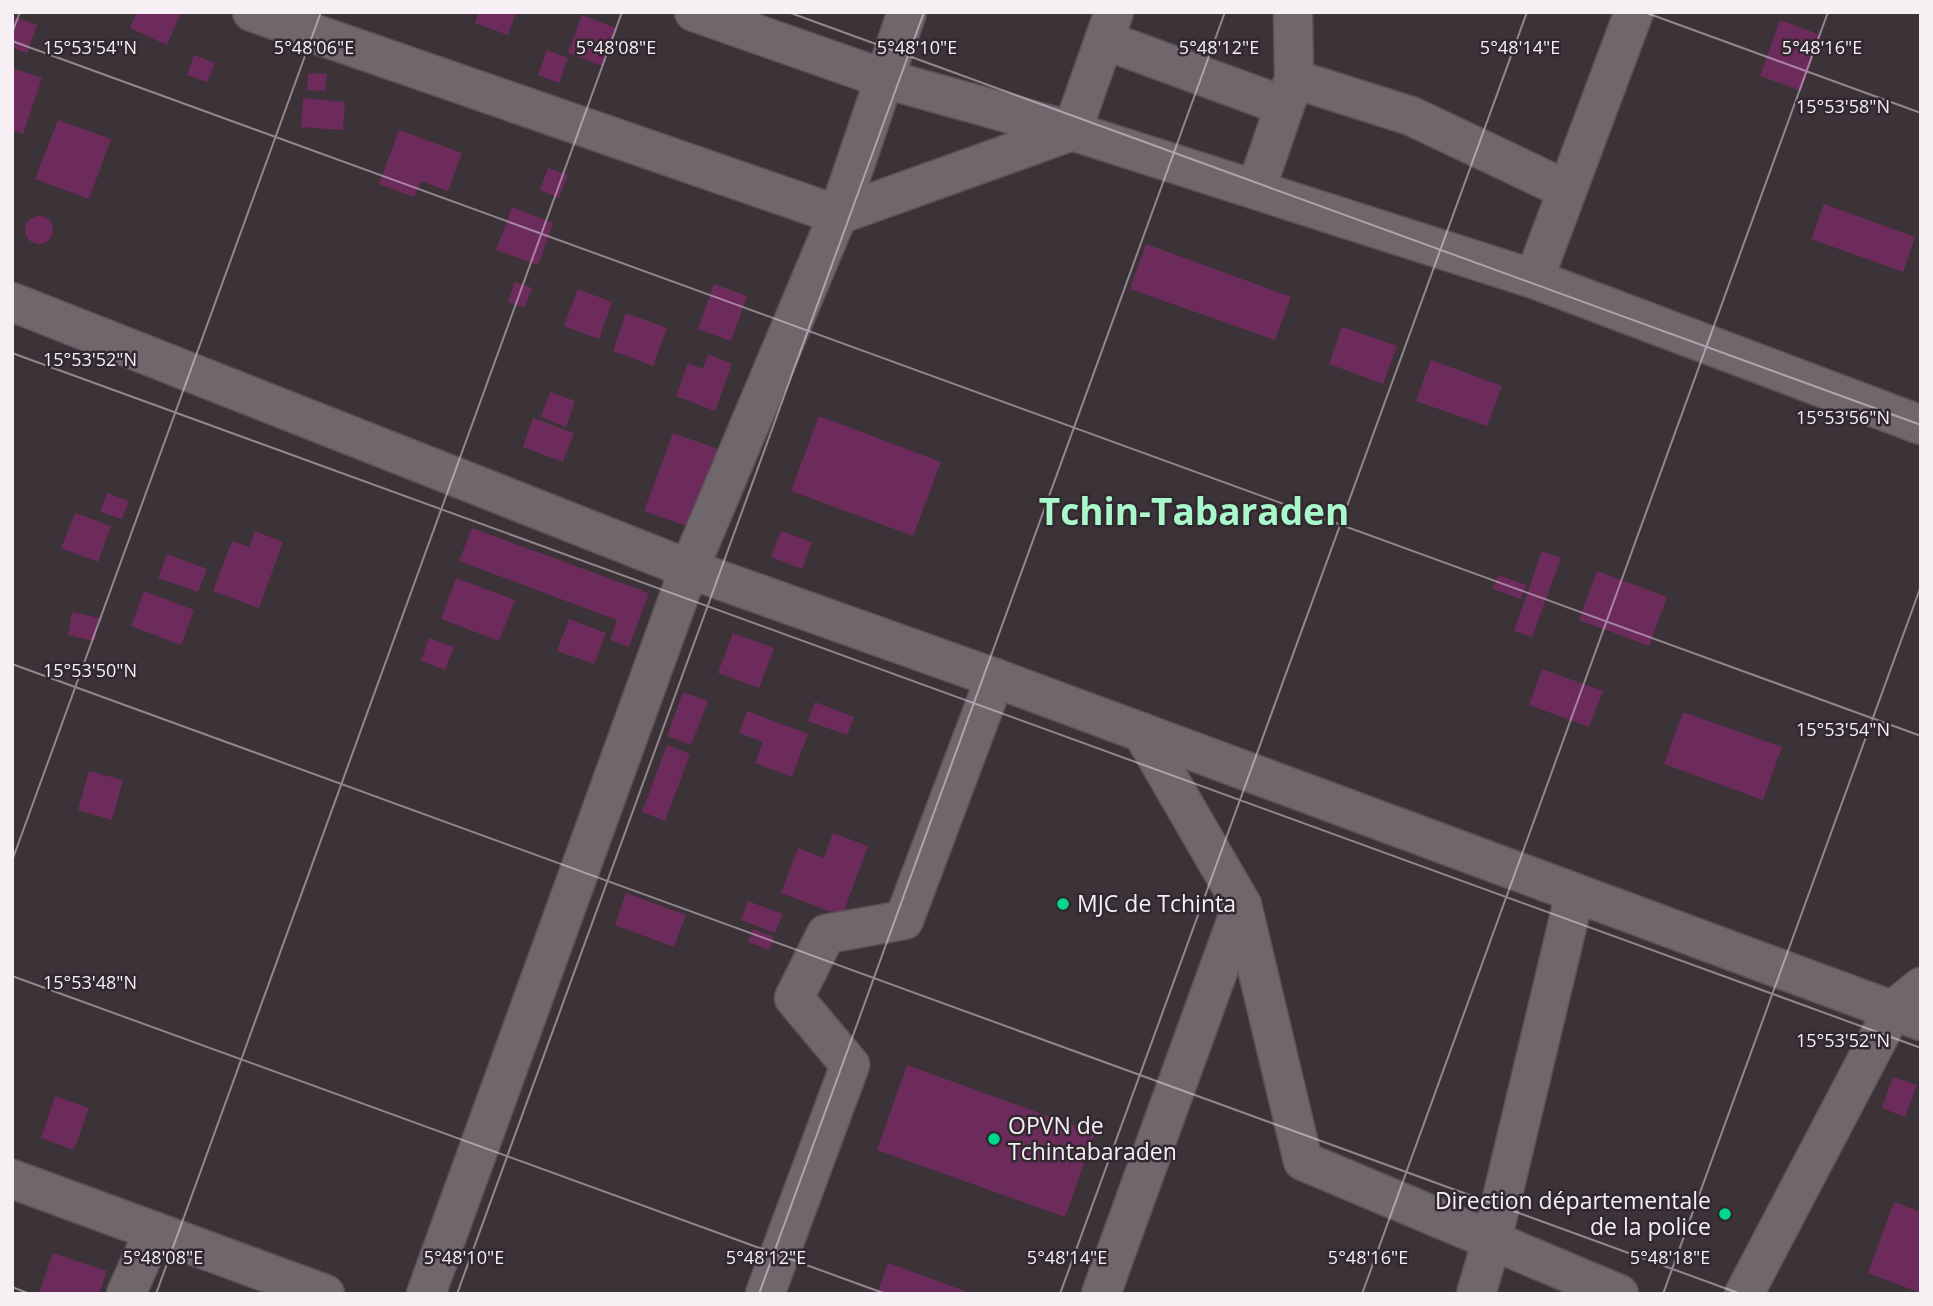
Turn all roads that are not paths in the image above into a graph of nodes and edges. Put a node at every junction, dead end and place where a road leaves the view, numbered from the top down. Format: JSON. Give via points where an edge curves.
{"nodes":[{"id":1,"x":252,"y":12,"type":"edge"},
{"id":2,"x":694,"y":12,"type":"edge"},
{"id":3,"x":907,"y":12,"type":"edge"},
{"id":4,"x":1293,"y":12,"type":"edge"},
{"id":5,"x":1634,"y":12,"type":"edge"},
{"id":6,"x":1109,"y":26,"type":"edge"},
{"id":7,"x":885,"y":79,"type":"junction"},
{"id":8,"x":1289,"y":93,"type":"junction"},
{"id":9,"x":1072,"y":131,"type":"junction"},
{"id":10,"x":1256,"y":189,"type":"junction"},
{"id":11,"x":1567,"y":190,"type":"junction"},
{"id":12,"x":838,"y":215,"type":"junction"},
{"id":13,"x":1534,"y":279,"type":"junction"},
{"id":14,"x":12,"y":302,"type":"edge"},
{"id":15,"x":1921,"y":425,"type":"edge"},
{"id":16,"x":689,"y":569,"type":"junction"},
{"id":17,"x":995,"y":678,"type":"junction"},
{"id":18,"x":1142,"y":732,"type":"junction"},
{"id":19,"x":1575,"y":892,"type":"junction"},
{"id":20,"x":1242,"y":905,"type":"junction"},
{"id":21,"x":1912,"y":1006,"type":"edge"},
{"id":22,"x":12,"y":1179,"type":"edge"},
{"id":23,"x":154,"y":1231,"type":"junction"},
{"id":24,"x":1492,"y":1240,"type":"junction"},
{"id":25,"x":126,"y":1294,"type":"edge"},
{"id":26,"x":325,"y":1294,"type":"edge"},
{"id":27,"x":426,"y":1294,"type":"edge"},
{"id":28,"x":765,"y":1294,"type":"edge"},
{"id":29,"x":1101,"y":1294,"type":"edge"},
{"id":30,"x":1476,"y":1294,"type":"edge"},
{"id":31,"x":1619,"y":1294,"type":"edge"},
{"id":32,"x":1745,"y":1294,"type":"edge"}],
"edges":[{"from":1,"to":12,"type":"street"},
{"from":2,"to":7,"type":"street"},
{"from":3,"to":7,"type":"street"},
{"from":4,"to":8,"type":"street"},
{"from":5,"to":11,"type":"street"},
{"from":6,"to":8,"type":"street"},
{"from":6,"to":9,"type":"street"},
{"from":7,"to":9,"type":"street"},
{"from":7,"to":12,"type":"street"},
{"from":8,"to":10,"type":"street"},
{"from":8,"to":11,"type":"street","via":[[1411,116]]},
{"from":9,"to":10,"type":"street"},
{"from":9,"to":12,"type":"street"},
{"from":10,"to":13,"type":"street"},
{"from":11,"to":13,"type":"street"},
{"from":12,"to":16,"type":"street"},
{"from":13,"to":15,"type":"street"},
{"from":14,"to":16,"type":"street"},
{"from":16,"to":17,"type":"street"},
{"from":16,"to":27,"type":"street"},
{"from":17,"to":18,"type":"street"},
{"from":17,"to":28,"type":"street","via":[[904,920],[826,934],[794,998],[850,1065]]},
{"from":18,"to":19,"type":"street"},
{"from":18,"to":20,"type":"street"},
{"from":19,"to":21,"type":"street"},
{"from":19,"to":24,"type":"street"},
{"from":20,"to":24,"type":"street","via":[[1303,1161]]},
{"from":20,"to":29,"type":"street"},
{"from":21,"to":32,"type":"street"},
{"from":22,"to":23,"type":"street"},
{"from":23,"to":25,"type":"street"},
{"from":23,"to":26,"type":"street"},
{"from":24,"to":30,"type":"street"},
{"from":24,"to":31,"type":"street"}]}
